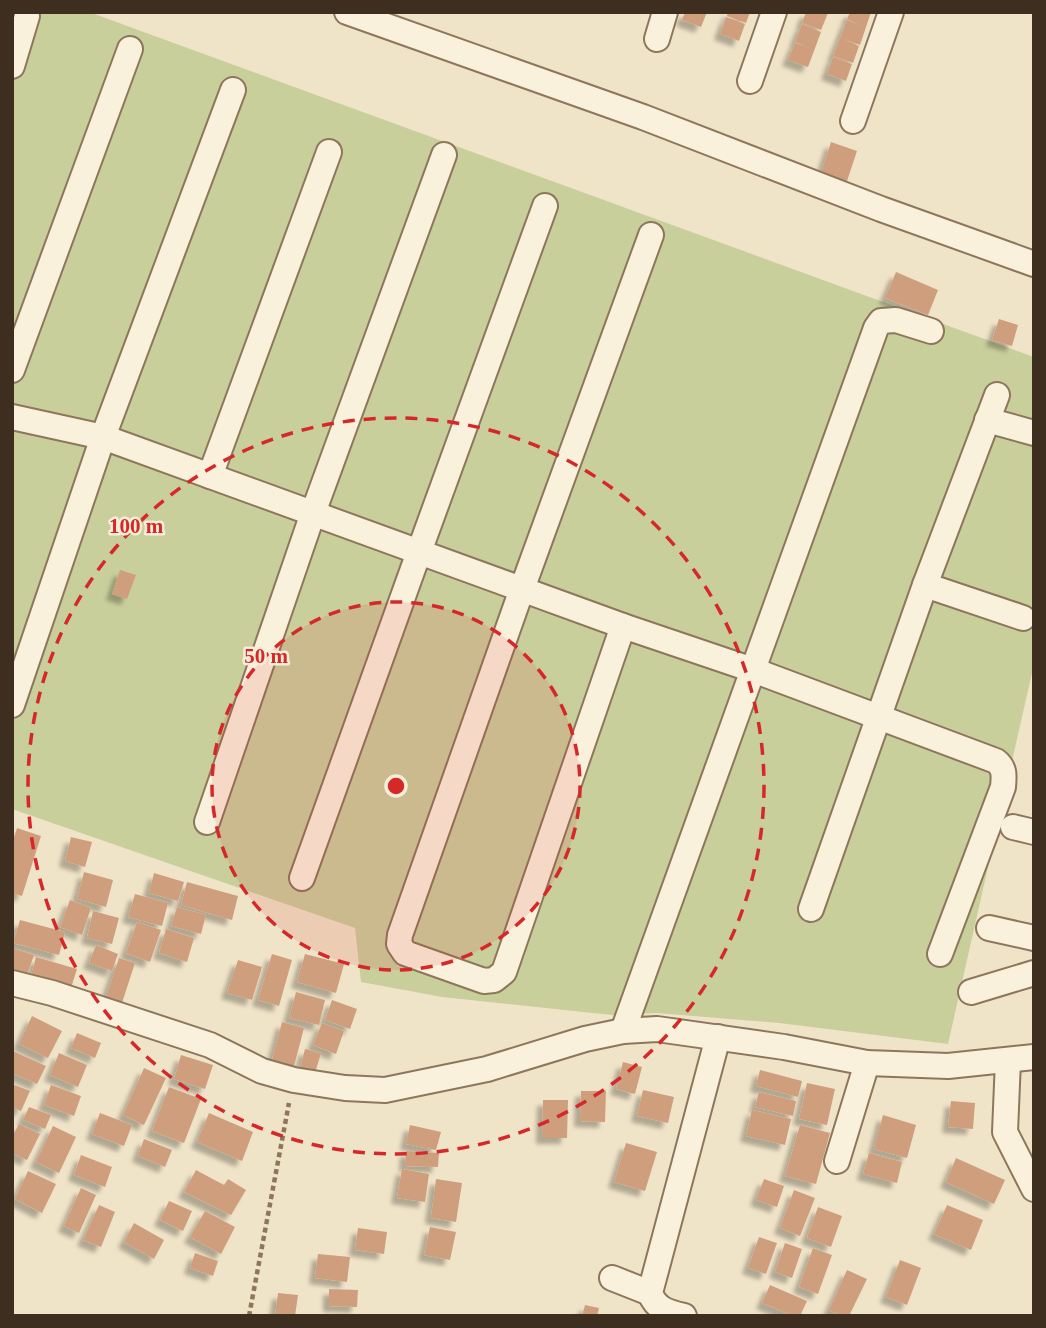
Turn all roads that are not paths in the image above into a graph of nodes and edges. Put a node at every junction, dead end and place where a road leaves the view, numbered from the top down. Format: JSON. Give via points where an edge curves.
{"nodes":[{"id":1,"x":347,"y":12,"type":"edge"},
{"id":2,"x":665,"y":12,"type":"edge"},
{"id":3,"x":774,"y":12,"type":"edge"},
{"id":4,"x":891,"y":12,"type":"edge"},
{"id":5,"x":27,"y":16,"type":"dead end"},
{"id":6,"x":657,"y":40,"type":"dead end"},
{"id":7,"x":130,"y":48,"type":"dead end"},
{"id":8,"x":12,"y":66,"type":"edge"},
{"id":9,"x":750,"y":81,"type":"dead end"},
{"id":10,"x":233,"y":90,"type":"dead end"},
{"id":11,"x":853,"y":121,"type":"dead end"},
{"id":12,"x":329,"y":152,"type":"dead end"},
{"id":13,"x":444,"y":155,"type":"dead end"},
{"id":14,"x":545,"y":206,"type":"dead end"},
{"id":15,"x":651,"y":235,"type":"dead end"},
{"id":16,"x":1034,"y":264,"type":"edge"},
{"id":17,"x":931,"y":331,"type":"dead end"},
{"id":18,"x":12,"y":370,"type":"edge"},
{"id":19,"x":997,"y":395,"type":"dead end"},
{"id":20,"x":12,"y":417,"type":"edge"},
{"id":21,"x":987,"y":420,"type":"junction"},
{"id":22,"x":1034,"y":433,"type":"edge"},
{"id":23,"x":103,"y":437,"type":"junction"},
{"id":24,"x":210,"y":476,"type":"junction"},
{"id":25,"x":313,"y":513,"type":"junction"},
{"id":26,"x":419,"y":552,"type":"junction"},
{"id":27,"x":925,"y":586,"type":"junction"},
{"id":28,"x":522,"y":589,"type":"junction"},
{"id":29,"x":1023,"y":618,"type":"dead end"},
{"id":30,"x":623,"y":626,"type":"junction"},
{"id":31,"x":753,"y":670,"type":"junction"},
{"id":32,"x":12,"y":705,"type":"edge"},
{"id":33,"x":878,"y":717,"type":"junction"},
{"id":34,"x":207,"y":822,"type":"dead end"},
{"id":35,"x":302,"y":878,"type":"dead end"},
{"id":36,"x":811,"y":909,"type":"dead end"},
{"id":37,"x":989,"y":928,"type":"dead end"},
{"id":38,"x":1034,"y":938,"type":"edge"},
{"id":39,"x":940,"y":954,"type":"dead end"},
{"id":40,"x":1034,"y":973,"type":"edge"},
{"id":41,"x":12,"y":983,"type":"edge"},
{"id":42,"x":971,"y":992,"type":"dead end"},
{"id":43,"x":623,"y":1031,"type":"junction"},
{"id":44,"x":718,"y":1037,"type":"junction"},
{"id":45,"x":1034,"y":1056,"type":"edge"},
{"id":46,"x":1007,"y":1059,"type":"junction"},
{"id":47,"x":867,"y":1063,"type":"junction"},
{"id":48,"x":836,"y":1161,"type":"dead end"},
{"id":49,"x":1034,"y":1189,"type":"edge"},
{"id":50,"x":612,"y":1278,"type":"dead end"},
{"id":51,"x":650,"y":1293,"type":"junction"},
{"id":52,"x":684,"y":1316,"type":"edge"}],
"edges":[{"from":1,"to":16,"type":"street"},
{"from":2,"to":6,"type":"street"},
{"from":3,"to":9,"type":"street"},
{"from":4,"to":11,"type":"street"},
{"from":5,"to":8,"type":"street"},
{"from":7,"to":18,"type":"street"},
{"from":10,"to":23,"type":"street"},
{"from":12,"to":24,"type":"street"},
{"from":13,"to":25,"type":"street"},
{"from":14,"to":26,"type":"street"},
{"from":15,"to":28,"type":"street"},
{"from":17,"to":31,"type":"street","via":[[896,320],[881,321],[876,328]]},
{"from":19,"to":21,"type":"street"},
{"from":20,"to":23,"type":"street"},
{"from":21,"to":22,"type":"street"},
{"from":21,"to":27,"type":"street"},
{"from":23,"to":24,"type":"street"},
{"from":23,"to":32,"type":"street"},
{"from":24,"to":25,"type":"street"},
{"from":25,"to":26,"type":"street"},
{"from":25,"to":34,"type":"street"},
{"from":26,"to":28,"type":"street"},
{"from":26,"to":35,"type":"street"},
{"from":27,"to":29,"type":"street"},
{"from":27,"to":33,"type":"street"},
{"from":28,"to":30,"type":"street"},
{"from":28,"to":30,"type":"street","via":[[400,935],[405,953],[484,981],[504,972]]},
{"from":30,"to":31,"type":"street"},
{"from":31,"to":33,"type":"street"},
{"from":31,"to":43,"type":"street"},
{"from":33,"to":36,"type":"street"},
{"from":33,"to":39,"type":"street","via":[[996,761],[1004,774]]},
{"from":37,"to":38,"type":"street"},
{"from":40,"to":42,"type":"street"},
{"from":41,"to":43,"type":"street","via":[[211,1045],[262,1071],[345,1088],[385,1090],[487,1069]]},
{"from":43,"to":44,"type":"street","via":[[657,1029]]},
{"from":44,"to":47,"type":"street"},
{"from":44,"to":51,"type":"street"},
{"from":45,"to":46,"type":"street"},
{"from":46,"to":47,"type":"street","via":[[948,1066]]},
{"from":46,"to":49,"type":"street","via":[[1005,1132]]},
{"from":47,"to":48,"type":"street"},
{"from":50,"to":51,"type":"street"},
{"from":51,"to":52,"type":"street","via":[[665,1311]]}]}
